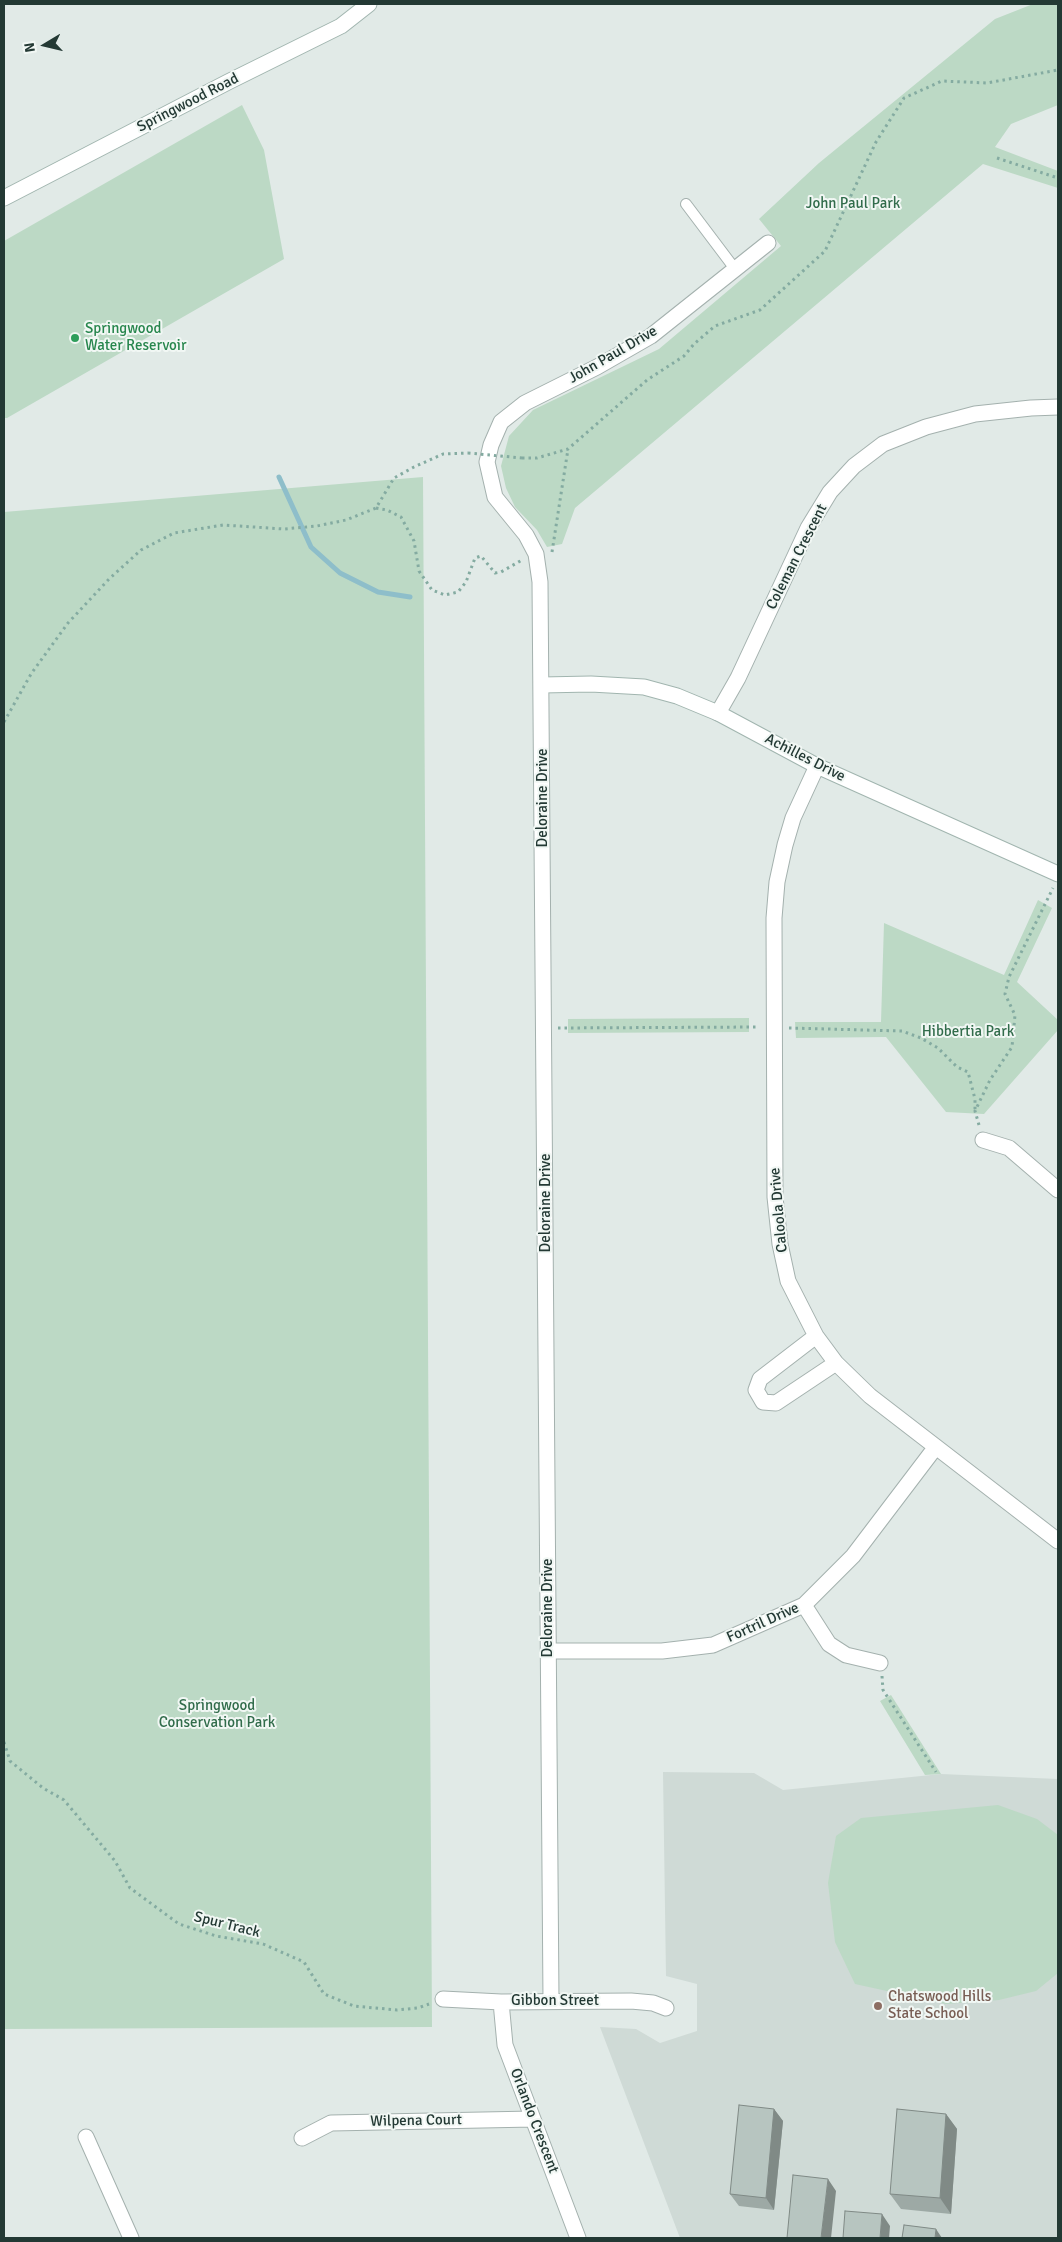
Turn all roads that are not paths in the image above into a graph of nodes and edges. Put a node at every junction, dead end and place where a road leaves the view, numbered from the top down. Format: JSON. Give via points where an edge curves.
{"nodes":[{"id":1,"x":369,"y":4,"type":"edge"},
{"id":2,"x":4,"y":198,"type":"edge"},
{"id":3,"x":686,"y":204,"type":"dead end"},
{"id":4,"x":768,"y":243,"type":"dead end"},
{"id":5,"x":735,"y":269,"type":"junction"},
{"id":6,"x":1058,"y":408,"type":"edge"},
{"id":7,"x":501,"y":422,"type":"joint"},
{"id":8,"x":542,"y":686,"type":"junction"},
{"id":9,"x":718,"y":713,"type":"junction"},
{"id":10,"x":818,"y":766,"type":"junction"},
{"id":11,"x":1056,"y":880,"type":"edge"},
{"id":12,"x":983,"y":1140,"type":"road end"},
{"id":13,"x":1058,"y":1190,"type":"edge"},
{"id":14,"x":816,"y":1336,"type":"junction"},
{"id":15,"x":836,"y":1363,"type":"junction"},
{"id":16,"x":935,"y":1448,"type":"junction"},
{"id":17,"x":1058,"y":1542,"type":"edge"},
{"id":18,"x":804,"y":1605,"type":"junction"},
{"id":19,"x":548,"y":1651,"type":"junction"},
{"id":20,"x":880,"y":1663,"type":"road end"},
{"id":21,"x":442,"y":1999,"type":"road end"},
{"id":22,"x":551,"y":2001,"type":"junction"},
{"id":23,"x":501,"y":2002,"type":"junction"},
{"id":24,"x":666,"y":2008,"type":"dead end"},
{"id":25,"x":533,"y":2119,"type":"junction"},
{"id":26,"x":86,"y":2138,"type":"dead end"},
{"id":27,"x":302,"y":2138,"type":"dead end"},
{"id":28,"x":131,"y":2238,"type":"edge"},
{"id":29,"x":578,"y":2238,"type":"edge"}],
"edges":[{"from":1,"to":2,"type":"street","name":"Springwood Road","via":[[340,26]]},
{"from":3,"to":5,"type":"lane"},
{"from":4,"to":5,"type":"street","name":"John Paul Drive"},
{"from":5,"to":7,"type":"street","name":"John Paul Drive","via":[[651,336],[525,403]]},
{"from":6,"to":9,"type":"street","name":"Coleman Crescent","via":[[975,414],[926,427],[883,444],[854,466],[830,492],[808,528],[738,678]]},
{"from":7,"to":8,"type":"street","name":"Deloraine Drive","via":[[487,462],[495,497],[536,554],[540,582]]},
{"from":8,"to":9,"type":"street","name":"Achilles Drive","via":[[644,687]]},
{"from":8,"to":19,"type":"street","name":"Deloraine Drive"},
{"from":9,"to":10,"type":"street","name":"Achilles Drive"},
{"from":10,"to":11,"type":"street","name":"Achilles Drive"},
{"from":10,"to":14,"type":"street","name":"Caloola Drive","via":[[785,845],[774,918],[775,1197],[788,1281]]},
{"from":12,"to":13,"type":"street","via":[[1009,1148]]},
{"from":14,"to":15,"type":"street","name":"Caloola Drive"},
{"from":14,"to":15,"type":"street","via":[[760,1379],[756,1390],[763,1402],[776,1403]]},
{"from":15,"to":16,"type":"street","name":"Caloola Drive","via":[[870,1396]]},
{"from":16,"to":17,"type":"street","name":"Caloola Drive"},
{"from":16,"to":18,"type":"street","name":"Fortril Drive","via":[[853,1556]]},
{"from":18,"to":19,"type":"street","name":"Fortril Drive","via":[[713,1645],[662,1652]]},
{"from":18,"to":20,"type":"street","via":[[829,1644],[846,1654]]},
{"from":19,"to":22,"type":"street","name":"Deloraine Drive"},
{"from":21,"to":23,"type":"street","name":"Gibbon Street"},
{"from":22,"to":23,"type":"street","name":"Gibbon Street"},
{"from":22,"to":24,"type":"street","name":"Gibbon Street","via":[[631,2001]]},
{"from":23,"to":25,"type":"street","name":"Orlando Crescent","via":[[505,2045]]},
{"from":25,"to":27,"type":"street","name":"Wilpena Court","via":[[331,2123]]},
{"from":25,"to":29,"type":"street","name":"Orlando Crescent"},
{"from":26,"to":28,"type":"street"}]}
